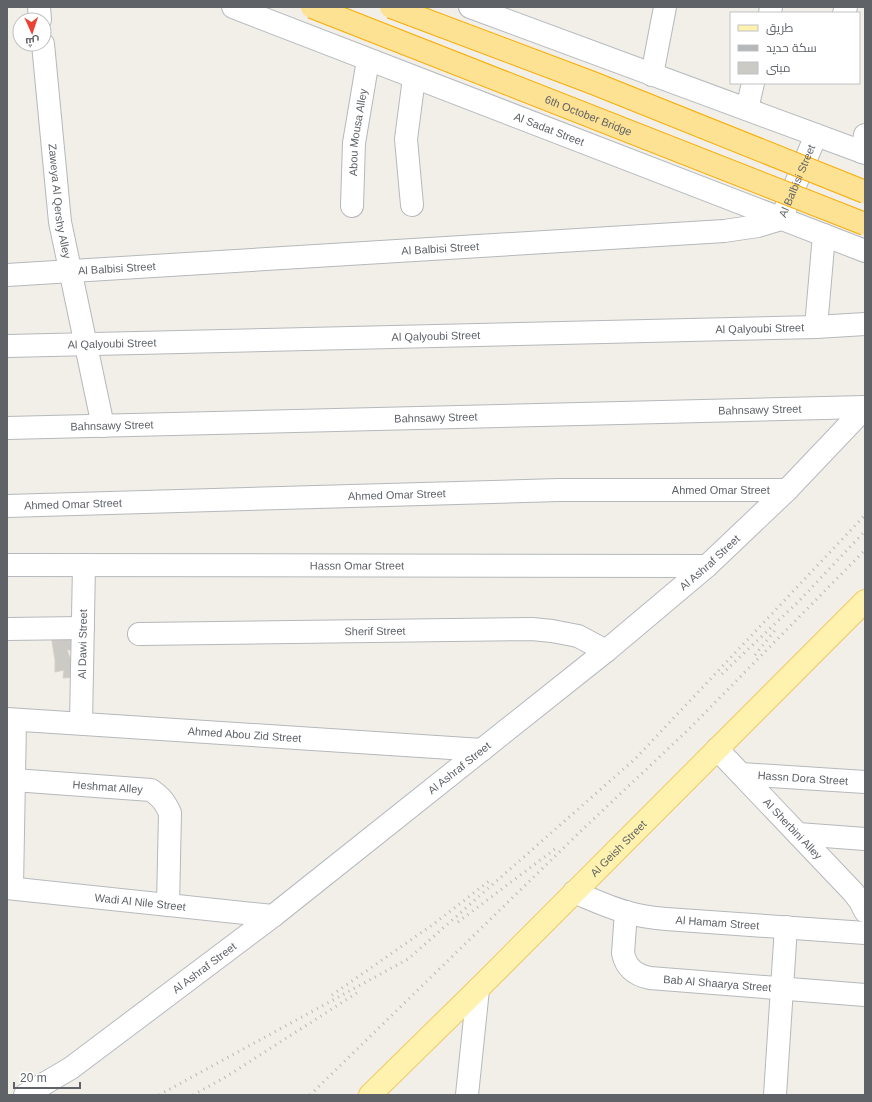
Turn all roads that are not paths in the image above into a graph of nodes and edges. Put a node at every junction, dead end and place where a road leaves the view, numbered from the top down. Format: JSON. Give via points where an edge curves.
{"nodes":[{"id":1,"x":233,"y":7,"type":"edge"},
{"id":2,"x":312,"y":7,"type":"edge"},
{"id":3,"x":391,"y":7,"type":"edge"},
{"id":4,"x":470,"y":7,"type":"edge"},
{"id":5,"x":665,"y":7,"type":"edge"},
{"id":6,"x":496,"y":12,"type":"edge"},
{"id":7,"x":44,"y":52,"type":"edge"},
{"id":8,"x":368,"y":60,"type":"junction"},
{"id":9,"x":652,"y":75,"type":"junction"},
{"id":10,"x":414,"y":78,"type":"junction"},
{"id":11,"x":753,"y":84,"type":"edge"},
{"id":12,"x":747,"y":109,"type":"junction"},
{"id":13,"x":816,"y":135,"type":"junction"},
{"id":14,"x":864,"y":147,"type":"edge"},
{"id":15,"x":865,"y":192,"type":"edge"},
{"id":16,"x":412,"y":205,"type":"dead end"},
{"id":17,"x":352,"y":206,"type":"dead end"},
{"id":18,"x":781,"y":219,"type":"junction"},
{"id":19,"x":865,"y":224,"type":"edge"},
{"id":20,"x":824,"y":235,"type":"junction"},
{"id":21,"x":865,"y":251,"type":"edge"},
{"id":22,"x":70,"y":271,"type":"junction"},
{"id":23,"x":7,"y":276,"type":"edge"},
{"id":24,"x":865,"y":324,"type":"edge"},
{"id":25,"x":816,"y":327,"type":"junction"},
{"id":26,"x":86,"y":344,"type":"junction"},
{"id":27,"x":7,"y":346,"type":"edge"},
{"id":28,"x":865,"y":408,"type":"edge"},
{"id":29,"x":103,"y":426,"type":"junction"},
{"id":30,"x":7,"y":428,"type":"edge"},
{"id":31,"x":787,"y":490,"type":"junction"},
{"id":32,"x":7,"y":506,"type":"edge"},
{"id":33,"x":7,"y":565,"type":"edge"},
{"id":34,"x":84,"y":565,"type":"junction"},
{"id":35,"x":707,"y":566,"type":"junction"},
{"id":36,"x":865,"y":601,"type":"edge"},
{"id":37,"x":83,"y":628,"type":"junction"},
{"id":38,"x":7,"y":629,"type":"edge"},
{"id":39,"x":139,"y":634,"type":"dead end"},
{"id":40,"x":606,"y":651,"type":"junction"},
{"id":41,"x":11,"y":719,"type":"edge"},
{"id":42,"x":81,"y":723,"type":"junction"},
{"id":43,"x":717,"y":749,"type":"junction"},
{"id":44,"x":482,"y":750,"type":"junction"},
{"id":45,"x":741,"y":774,"type":"junction"},
{"id":46,"x":14,"y":780,"type":"junction"},
{"id":47,"x":865,"y":782,"type":"edge"},
{"id":48,"x":798,"y":834,"type":"junction"},
{"id":49,"x":865,"y":839,"type":"edge"},
{"id":50,"x":10,"y":888,"type":"edge"},
{"id":51,"x":574,"y":892,"type":"junction"},
{"id":52,"x":168,"y":905,"type":"junction"},
{"id":53,"x":865,"y":911,"type":"edge"},
{"id":54,"x":626,"y":912,"type":"junction"},
{"id":55,"x":273,"y":916,"type":"junction"},
{"id":56,"x":786,"y":928,"type":"junction"},
{"id":57,"x":865,"y":933,"type":"edge"},
{"id":58,"x":782,"y":988,"type":"junction"},
{"id":59,"x":478,"y":989,"type":"junction"},
{"id":60,"x":865,"y":995,"type":"edge"},
{"id":61,"x":25,"y":1095,"type":"edge"},
{"id":62,"x":370,"y":1095,"type":"edge"},
{"id":63,"x":467,"y":1095,"type":"edge"},
{"id":64,"x":775,"y":1095,"type":"edge"}],
"edges":[{"from":1,"to":8,"type":"street","name":"Al Sadat Street"},
{"from":2,"to":19,"type":"highway","name":"6th October Bridge","bridge":true},
{"from":3,"to":15,"type":"highway","bridge":true},
{"from":4,"to":6,"type":"street"},
{"from":5,"to":9,"type":"street"},
{"from":6,"to":9,"type":"street"},
{"from":7,"to":22,"type":"street","name":"Zaweya Al Qershy Alley","via":[[60,222]]},
{"from":8,"to":10,"type":"street","name":"Al Sadat Street"},
{"from":8,"to":17,"type":"street","name":"Abou Mousa Alley","via":[[354,143]]},
{"from":9,"to":12,"type":"street"},
{"from":10,"to":16,"type":"street","via":[[406,139]]},
{"from":10,"to":18,"type":"street","name":"Al Sadat Street"},
{"from":11,"to":12,"type":"street"},
{"from":12,"to":13,"type":"street"},
{"from":13,"to":14,"type":"street"},
{"from":13,"to":18,"type":"street","name":"Al Balbisi Street"},
{"from":18,"to":20,"type":"street","name":"Al Sadat Street"},
{"from":18,"to":22,"type":"street","name":"Al Balbisi Street","via":[[724,232]]},
{"from":20,"to":21,"type":"street","name":"Al Sadat Street"},
{"from":20,"to":25,"type":"street"},
{"from":22,"to":23,"type":"street","name":"Al Balbisi Street"},
{"from":22,"to":26,"type":"street","name":"Zaweya Al Qershy Alley"},
{"from":24,"to":25,"type":"street","name":"Al Qalyoubi Street"},
{"from":25,"to":26,"type":"street","name":"Al Qalyoubi Street"},
{"from":26,"to":27,"type":"street","name":"Al Qalyoubi Street"},
{"from":26,"to":29,"type":"street","name":"Zaweya Al Qershy Alley"},
{"from":28,"to":29,"type":"street","name":"Bahnsawy Street"},
{"from":28,"to":31,"type":"street","name":"Al Ashraf Street"},
{"from":29,"to":30,"type":"street","name":"Bahnsawy Street"},
{"from":31,"to":32,"type":"street","name":"Ahmed Omar Street","via":[[559,490]]},
{"from":31,"to":35,"type":"street","name":"Al Ashraf Street"},
{"from":33,"to":34,"type":"street","name":"Hassn Omar Street"},
{"from":34,"to":35,"type":"street","name":"Hassn Omar Street"},
{"from":34,"to":37,"type":"street","name":"Al Dawi Street"},
{"from":35,"to":40,"type":"street","name":"Al Ashraf Street"},
{"from":36,"to":43,"type":"main road","name":"Al Geish Street"},
{"from":37,"to":38,"type":"street"},
{"from":37,"to":42,"type":"street","name":"Al Dawi Street"},
{"from":39,"to":40,"type":"street","name":"Sherif Street","via":[[532,629],[578,636]]},
{"from":40,"to":44,"type":"street","name":"Al Ashraf Street"},
{"from":41,"to":42,"type":"street","name":"Ahmed Abou Zid Street"},
{"from":41,"to":46,"type":"street"},
{"from":42,"to":44,"type":"street","name":"Ahmed Abou Zid Street"},
{"from":43,"to":45,"type":"street","name":"Al Sherbini Alley"},
{"from":43,"to":51,"type":"main road","name":"Al Geish Street"},
{"from":44,"to":55,"type":"street","name":"Al Ashraf Street"},
{"from":45,"to":47,"type":"street","name":"Hassn Dora Street"},
{"from":45,"to":48,"type":"street","name":"Al Sherbini Alley"},
{"from":46,"to":50,"type":"street"},
{"from":46,"to":52,"type":"street","name":"Heshmat Alley","via":[[151,790],[159,796],[170,813]]},
{"from":48,"to":49,"type":"street"},
{"from":48,"to":53,"type":"street","name":"Al Sherbini Alley","via":[[853,892]]},
{"from":50,"to":52,"type":"street","name":"Wadi Al Nile Street"},
{"from":51,"to":54,"type":"street","name":"Al Hamam Street"},
{"from":51,"to":59,"type":"main road","name":"Al Geish Street"},
{"from":52,"to":55,"type":"street","name":"Wadi Al Nile Street"},
{"from":54,"to":56,"type":"street","name":"Al Hamam Street","via":[[645,917]]},
{"from":54,"to":58,"type":"street","name":"Bab Al Shaarya Street","via":[[624,958],[630,969],[639,975]]},
{"from":55,"to":61,"type":"street","name":"Al Ashraf Street","via":[[71,1068]]},
{"from":56,"to":57,"type":"street","name":"Al Hamam Street"},
{"from":56,"to":58,"type":"street"},
{"from":58,"to":60,"type":"street","name":"Bab Al Shaarya Street"},
{"from":58,"to":64,"type":"street"},
{"from":59,"to":62,"type":"main road","name":"Al Geish Street"},
{"from":59,"to":63,"type":"street"}]}
